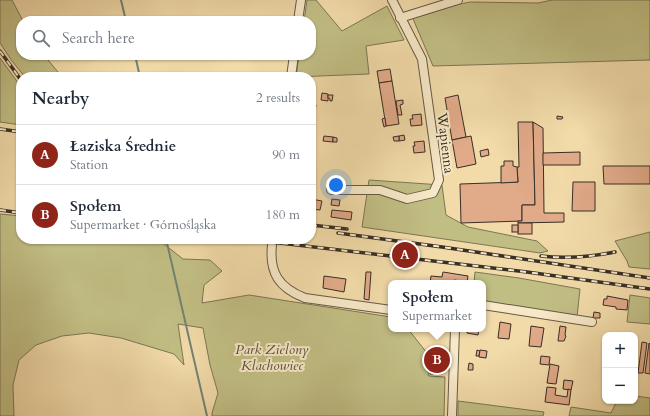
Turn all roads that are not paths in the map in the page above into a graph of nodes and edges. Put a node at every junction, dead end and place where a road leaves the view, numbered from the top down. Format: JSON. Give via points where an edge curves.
{"nodes":[{"id":1,"x":301,"y":0,"type":"edge"},
{"id":2,"x":392,"y":0,"type":"edge"},
{"id":3,"x":458,"y":0,"type":"edge"},
{"id":4,"x":299,"y":16,"type":"edge"},
{"id":5,"x":400,"y":18,"type":"junction"},
{"id":6,"x":293,"y":60,"type":"edge"},
{"id":7,"x":292,"y":72,"type":"edge"},
{"id":8,"x":331,"y":190,"type":"dead end"},
{"id":9,"x":272,"y":245,"type":"dead end"},
{"id":10,"x":486,"y":305,"type":"edge"},
{"id":11,"x":388,"y":310,"type":"edge"},
{"id":12,"x":592,"y":322,"type":"dead end"},
{"id":13,"x":455,"y":332,"type":"edge"},
{"id":14,"x":452,"y":416,"type":"edge"}],
"edges":[{"from":1,"to":4,"type":"street"},
{"from":2,"to":5,"type":"street","name":"Wapienna"},
{"from":3,"to":5,"type":"street"},
{"from":5,"to":8,"type":"street","name":"Wapienna","via":[[422,59],[439,180],[433,193],[407,199],[380,190]]},
{"from":6,"to":7,"type":"street"},
{"from":9,"to":11,"type":"street","via":[[270,258],[274,272],[284,287],[295,294],[305,298]]},
{"from":10,"to":12,"type":"street"},
{"from":13,"to":14,"type":"street"}]}
